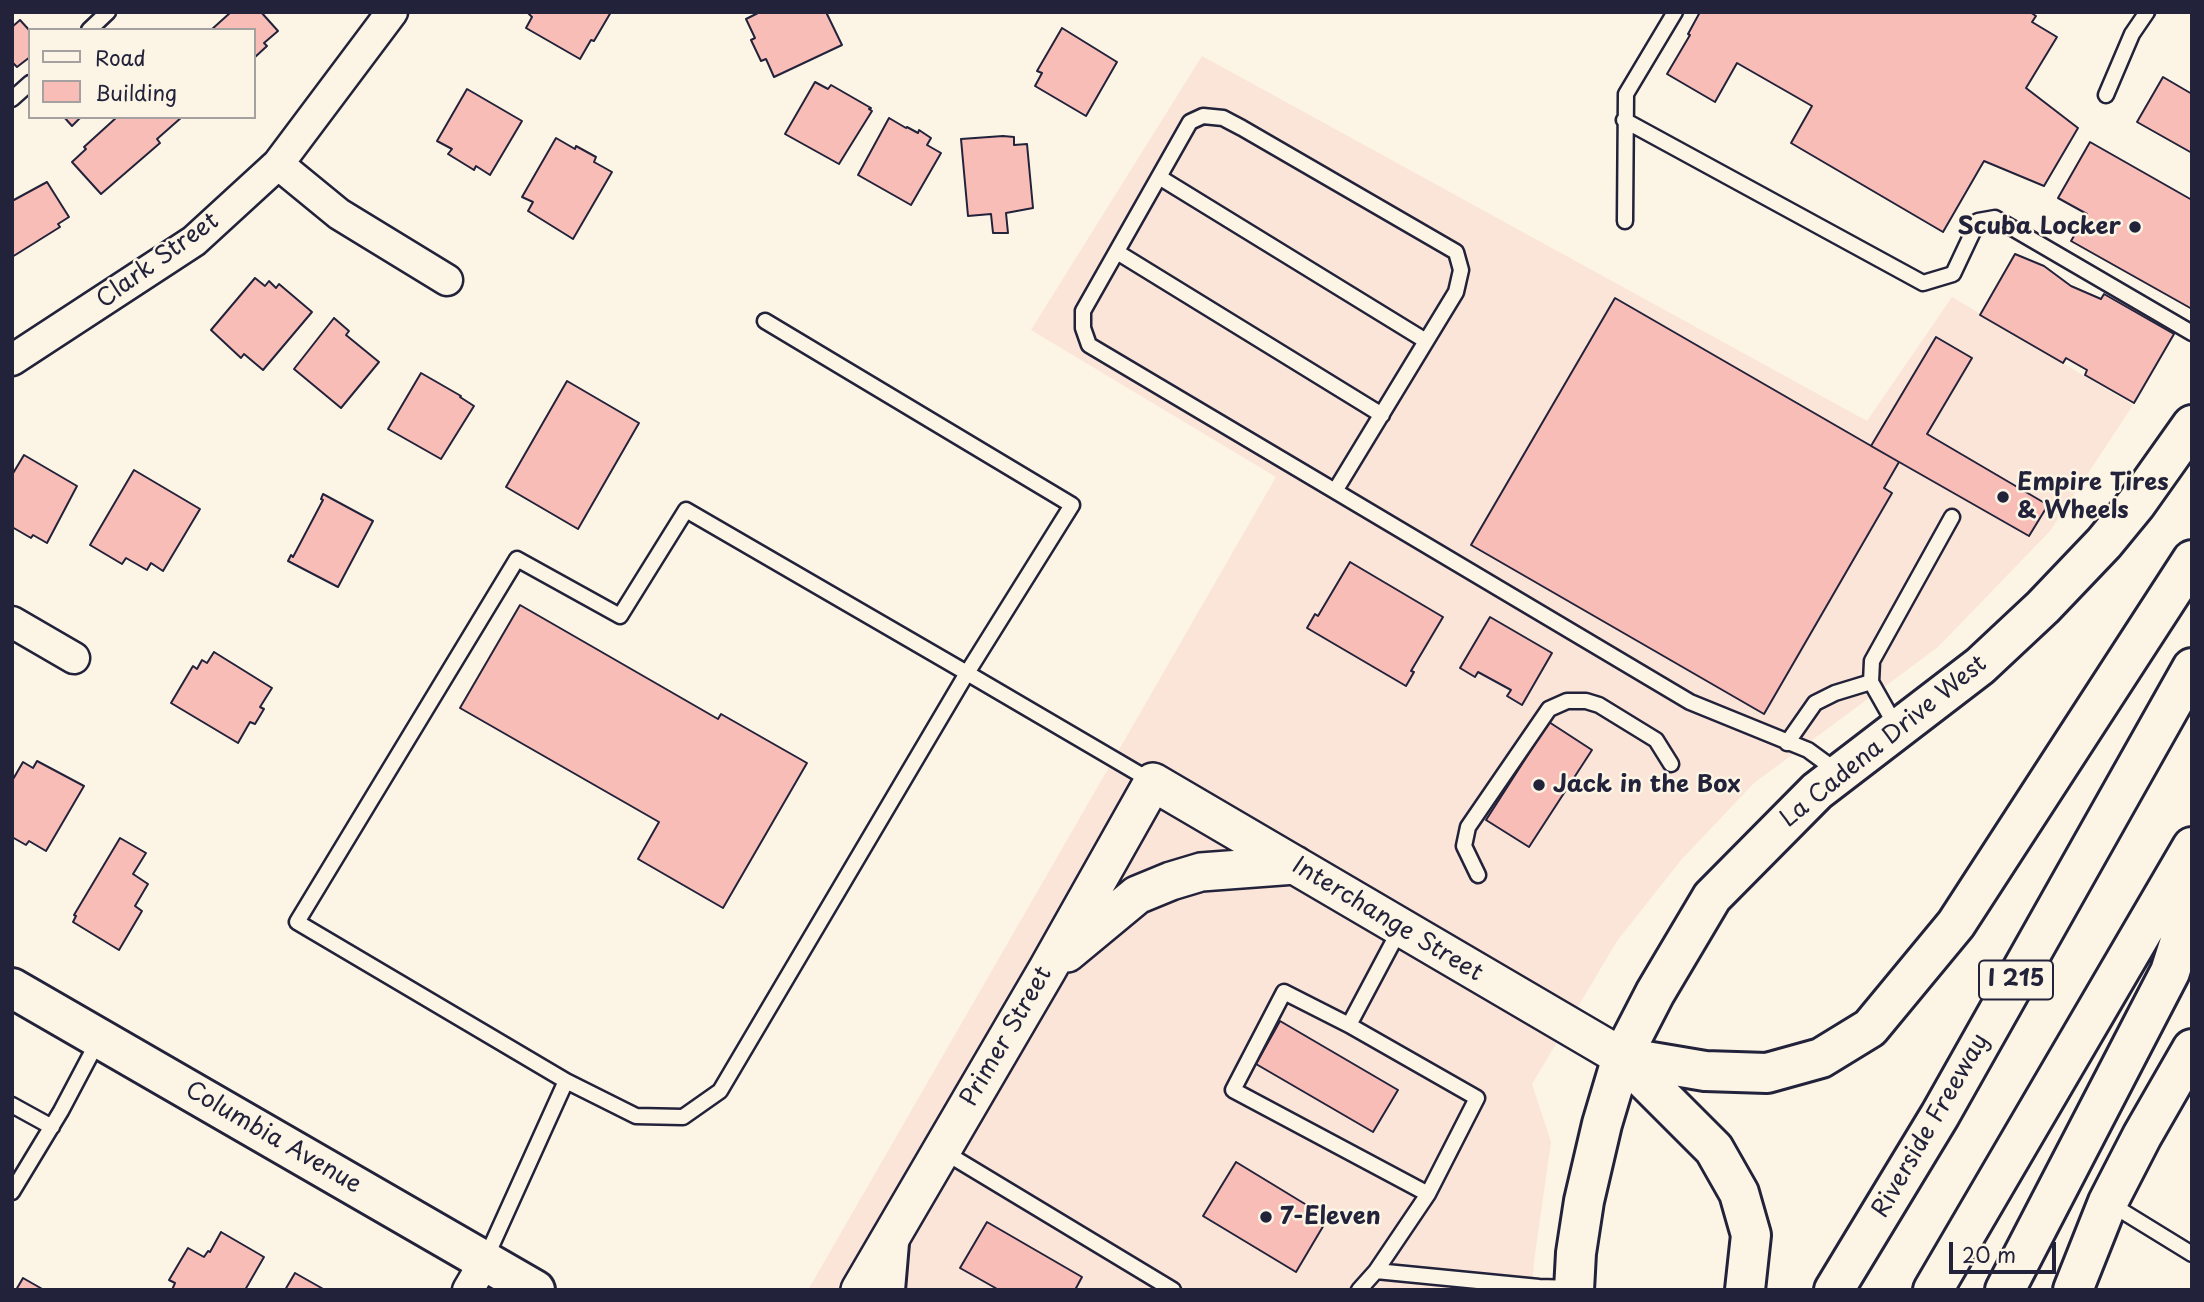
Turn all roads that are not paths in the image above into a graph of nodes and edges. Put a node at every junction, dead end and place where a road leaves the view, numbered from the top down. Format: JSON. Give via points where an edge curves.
{"nodes":[{"id":1,"x":108,"y":12,"type":"edge"},
{"id":2,"x":392,"y":12,"type":"edge"},
{"id":3,"x":1675,"y":12,"type":"edge"},
{"id":4,"x":2147,"y":12,"type":"edge"},
{"id":5,"x":91,"y":28,"type":"edge"},
{"id":6,"x":28,"y":85,"type":"edge"},
{"id":7,"x":2106,"y":95,"type":"dead end"},
{"id":8,"x":12,"y":99,"type":"edge"},
{"id":9,"x":1624,"y":120,"type":"junction"},
{"id":10,"x":278,"y":164,"type":"junction"},
{"id":11,"x":1159,"y":177,"type":"junction"},
{"id":12,"x":1625,"y":221,"type":"dead end"},
{"id":13,"x":1117,"y":252,"type":"junction"},
{"id":14,"x":447,"y":280,"type":"dead end"},
{"id":15,"x":765,"y":321,"type":"dead end"},
{"id":16,"x":2192,"y":333,"type":"edge"},
{"id":17,"x":1426,"y":341,"type":"junction"},
{"id":18,"x":12,"y":360,"type":"edge"},
{"id":19,"x":1382,"y":415,"type":"junction"},
{"id":20,"x":2192,"y":425,"type":"edge"},
{"id":21,"x":1335,"y":491,"type":"junction"},
{"id":22,"x":1952,"y":517,"type":"dead end"},
{"id":23,"x":2192,"y":560,"type":"edge"},
{"id":24,"x":12,"y":622,"type":"edge"},
{"id":25,"x":74,"y":658,"type":"dead end"},
{"id":26,"x":2192,"y":668,"type":"edge"},
{"id":27,"x":967,"y":673,"type":"junction"},
{"id":28,"x":1871,"y":682,"type":"junction"},
{"id":29,"x":1897,"y":729,"type":"junction"},
{"id":30,"x":1787,"y":743,"type":"junction"},
{"id":31,"x":1671,"y":764,"type":"dead end"},
{"id":32,"x":1839,"y":773,"type":"junction"},
{"id":33,"x":1153,"y":782,"type":"junction"},
{"id":34,"x":2192,"y":847,"type":"edge"},
{"id":35,"x":1295,"y":865,"type":"junction"},
{"id":36,"x":1478,"y":875,"type":"dead end"},
{"id":37,"x":2192,"y":903,"type":"edge"},
{"id":38,"x":1401,"y":928,"type":"junction"},
{"id":39,"x":1047,"y":970,"type":"junction"},
{"id":40,"x":12,"y":988,"type":"edge"},
{"id":41,"x":1349,"y":1025,"type":"junction"},
{"id":42,"x":99,"y":1038,"type":"junction"},
{"id":43,"x":2192,"y":1049,"type":"edge"},
{"id":44,"x":1622,"y":1057,"type":"junction"},
{"id":45,"x":566,"y":1081,"type":"junction"},
{"id":46,"x":12,"y":1105,"type":"edge"},
{"id":47,"x":52,"y":1127,"type":"junction"},
{"id":48,"x":941,"y":1150,"type":"junction"},
{"id":49,"x":12,"y":1192,"type":"edge"},
{"id":50,"x":1427,"y":1194,"type":"junction"},
{"id":51,"x":2108,"y":1202,"type":"junction"},
{"id":52,"x":889,"y":1243,"type":"junction"},
{"id":53,"x":2192,"y":1254,"type":"edge"},
{"id":54,"x":1376,"y":1271,"type":"junction"},
{"id":55,"x":477,"y":1275,"type":"edge"},
{"id":56,"x":1574,"y":1289,"type":"edge"},
{"id":57,"x":534,"y":1290,"type":"edge"},
{"id":58,"x":860,"y":1290,"type":"edge"},
{"id":59,"x":885,"y":1290,"type":"edge"},
{"id":60,"x":1173,"y":1290,"type":"edge"},
{"id":61,"x":1359,"y":1290,"type":"edge"},
{"id":62,"x":1745,"y":1290,"type":"edge"},
{"id":63,"x":1834,"y":1290,"type":"edge"},
{"id":64,"x":1933,"y":1290,"type":"edge"},
{"id":65,"x":2005,"y":1290,"type":"edge"},
{"id":66,"x":2074,"y":1290,"type":"edge"}],
"edges":[{"from":1,"to":5,"type":"lane"},
{"from":2,"to":10,"type":"street","name":"Clark Street"},
{"from":3,"to":9,"type":"lane","via":[[1626,94]]},
{"from":4,"to":7,"type":"lane","via":[[2132,34]]},
{"from":6,"to":8,"type":"lane"},
{"from":9,"to":12,"type":"lane"},
{"from":9,"to":16,"type":"lane","via":[[1923,283],[1954,274],[1978,221],[1995,218]]},
{"from":10,"to":14,"type":"street","via":[[339,214]]},
{"from":10,"to":18,"type":"street","name":"Clark Street","via":[[194,241]]},
{"from":11,"to":13,"type":"lane"},
{"from":11,"to":17,"type":"lane"},
{"from":11,"to":17,"type":"lane","via":[[1190,122],[1203,116],[1223,118],[1456,252],[1461,270],[1455,292]]},
{"from":13,"to":19,"type":"lane"},
{"from":13,"to":21,"type":"lane","via":[[1083,311],[1089,345]]},
{"from":15,"to":27,"type":"lane","via":[[1072,505]]},
{"from":17,"to":19,"type":"lane"},
{"from":19,"to":21,"type":"lane"},
{"from":20,"to":29,"type":"main road","name":"La Cadena Drive West","via":[[2104,543],[2043,607],[1980,666]]},
{"from":21,"to":30,"type":"lane","via":[[1690,702]]},
{"from":22,"to":28,"type":"lane","via":[[1880,642],[1872,661]]},
{"from":23,"to":44,"type":"main road","via":[[1956,924],[1870,1028],[1821,1058],[1767,1073],[1705,1071]]},
{"from":24,"to":25,"type":"street"},
{"from":26,"to":63,"type":"main road","name":"Riverside Freeway","number":"I 215","via":[[1940,1115]]},
{"from":27,"to":33,"type":"lane"},
{"from":27,"to":45,"type":"lane","via":[[720,1091],[683,1117],[636,1116]]},
{"from":27,"to":45,"type":"lane","via":[[686,510],[620,616],[516,559],[297,922]]},
{"from":28,"to":29,"type":"lane"},
{"from":28,"to":30,"type":"lane","via":[[1815,703]]},
{"from":29,"to":32,"type":"main road","name":"La Cadena Drive West"},
{"from":30,"to":32,"type":"lane","via":[[1808,750]]},
{"from":31,"to":36,"type":"lane","via":[[1656,740],[1600,705],[1567,701],[1549,709],[1468,827],[1464,846]]},
{"from":32,"to":44,"type":"main road","name":"La Cadena Drive West","via":[[1712,897]]},
{"from":33,"to":35,"type":"street","name":"Interchange Street"},
{"from":33,"to":39,"type":"street","name":"Primer Street"},
{"from":34,"to":64,"type":"main road"},
{"from":35,"to":38,"type":"street","name":"Interchange Street"},
{"from":35,"to":39,"type":"street","via":[[1201,872],[1137,895]]},
{"from":37,"to":65,"type":"main road","via":[[2170,972]]},
{"from":38,"to":41,"type":"lane"},
{"from":38,"to":44,"type":"street","name":"Interchange Street"},
{"from":39,"to":48,"type":"street","name":"Primer Street"},
{"from":40,"to":42,"type":"main road","name":"Columbia Avenue"},
{"from":41,"to":50,"type":"lane","via":[[1477,1098]]},
{"from":41,"to":50,"type":"lane","via":[[1284,992],[1233,1090]]},
{"from":42,"to":47,"type":"lane"},
{"from":42,"to":55,"type":"main road","name":"Columbia Avenue"},
{"from":43,"to":51,"type":"main road"},
{"from":44,"to":56,"type":"main road","name":"La Cadena Drive West","via":[[1584,1201]]},
{"from":44,"to":62,"type":"main road","via":[[1714,1149],[1739,1193],[1751,1236]]},
{"from":45,"to":55,"type":"lane"},
{"from":46,"to":47,"type":"lane"},
{"from":47,"to":49,"type":"lane"},
{"from":48,"to":52,"type":"street","name":"Primer Street"},
{"from":48,"to":60,"type":"lane"},
{"from":50,"to":54,"type":"lane"},
{"from":51,"to":53,"type":"lane"},
{"from":51,"to":66,"type":"main road"},
{"from":52,"to":58,"type":"street","name":"Primer Street"},
{"from":52,"to":59,"type":"main road"},
{"from":54,"to":56,"type":"lane"},
{"from":54,"to":61,"type":"lane"},
{"from":55,"to":57,"type":"main road","name":"Columbia Avenue"}]}
